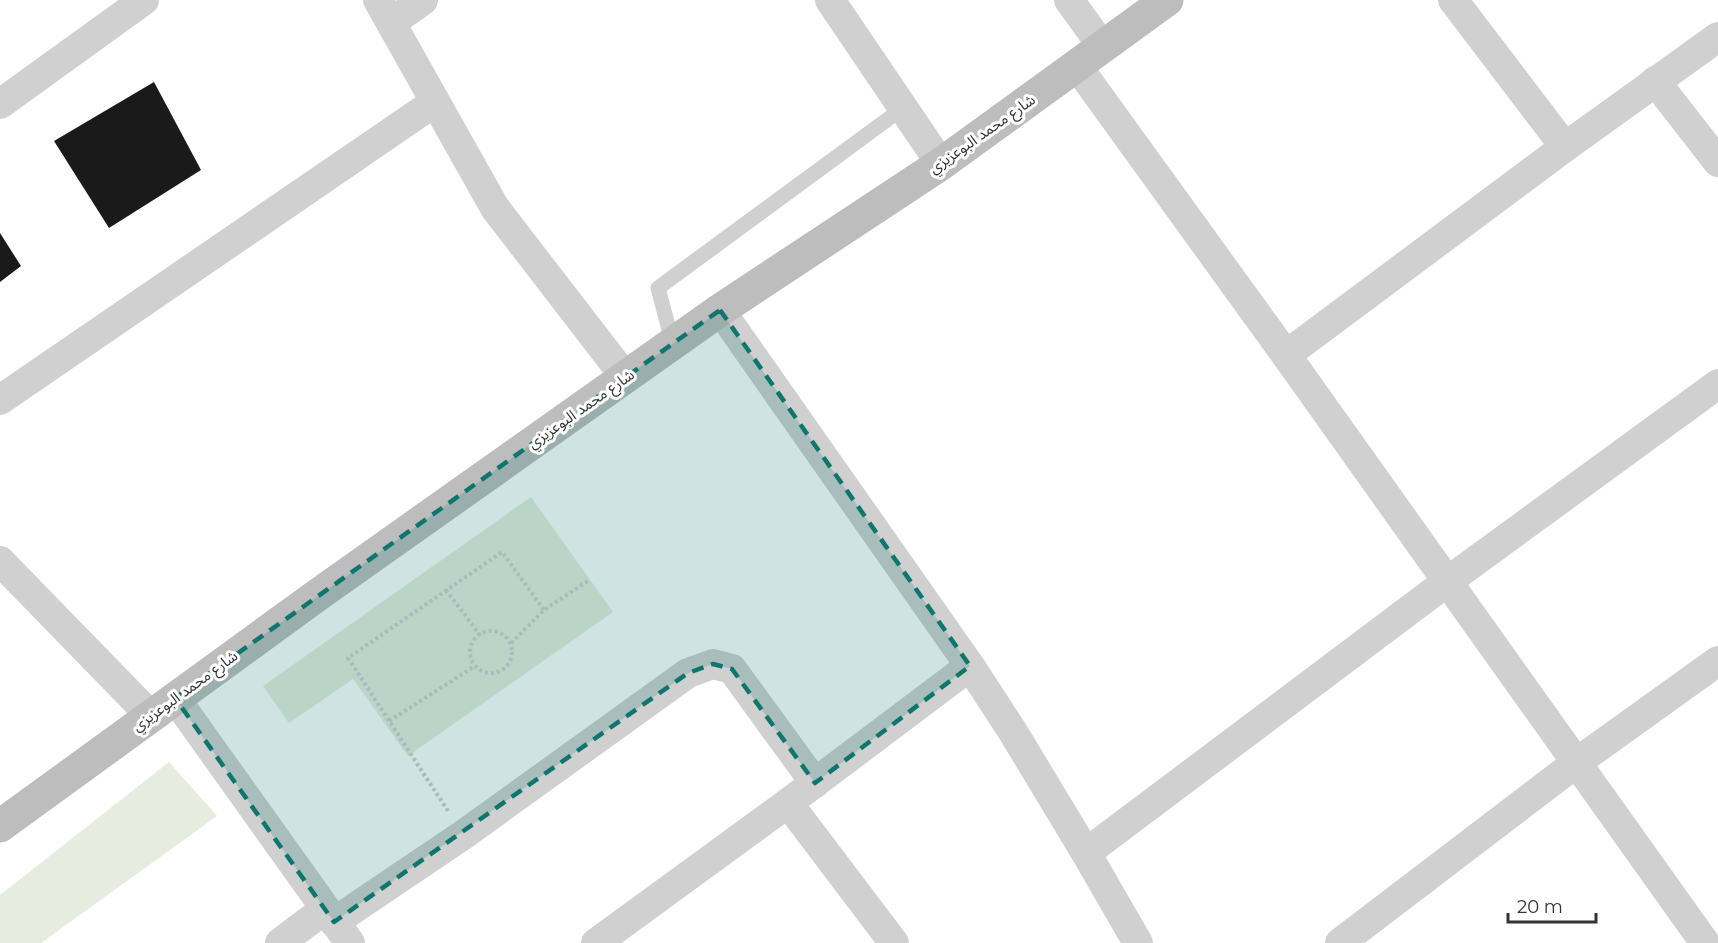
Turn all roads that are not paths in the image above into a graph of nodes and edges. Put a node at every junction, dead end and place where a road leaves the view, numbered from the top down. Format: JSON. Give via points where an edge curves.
{"nodes":[{"id":1,"x":144,"y":0,"type":"edge"},
{"id":2,"x":423,"y":0,"type":"edge"},
{"id":3,"x":830,"y":0,"type":"edge"},
{"id":4,"x":1069,"y":0,"type":"edge"},
{"id":5,"x":1167,"y":0,"type":"edge"},
{"id":6,"x":1453,"y":0,"type":"edge"},
{"id":7,"x":384,"y":11,"type":"edge"},
{"id":8,"x":1718,"y":37,"type":"edge"},
{"id":9,"x":1103,"y":47,"type":"junction"},
{"id":10,"x":1077,"y":66,"type":"junction"},
{"id":11,"x":1655,"y":81,"type":"junction"},
{"id":12,"x":435,"y":102,"type":"junction"},
{"id":13,"x":0,"y":104,"type":"edge"},
{"id":14,"x":903,"y":108,"type":"junction"},
{"id":15,"x":1565,"y":147,"type":"junction"},
{"id":16,"x":1718,"y":162,"type":"edge"},
{"id":17,"x":940,"y":164,"type":"junction"},
{"id":18,"x":720,"y":310,"type":"junction"},
{"id":19,"x":673,"y":346,"type":"junction"},
{"id":20,"x":1286,"y":355,"type":"junction"},
{"id":21,"x":626,"y":378,"type":"junction"},
{"id":22,"x":1718,"y":384,"type":"edge"},
{"id":23,"x":0,"y":400,"type":"edge"},
{"id":24,"x":0,"y":561,"type":"edge"},
{"id":25,"x":1448,"y":581,"type":"junction"},
{"id":26,"x":1718,"y":661,"type":"edge"},
{"id":27,"x":970,"y":666,"type":"junction"},
{"id":28,"x":163,"y":707,"type":"junction"},
{"id":29,"x":1576,"y":764,"type":"junction"},
{"id":30,"x":815,"y":783,"type":"junction"},
{"id":31,"x":788,"y":803,"type":"junction"},
{"id":32,"x":0,"y":826,"type":"edge"},
{"id":33,"x":1086,"y":853,"type":"junction"},
{"id":34,"x":336,"y":925,"type":"edge"},
{"id":35,"x":628,"y":934,"type":"edge"},
{"id":36,"x":1125,"y":938,"type":"edge"},
{"id":37,"x":280,"y":943,"type":"edge"},
{"id":38,"x":596,"y":943,"type":"edge"},
{"id":39,"x":894,"y":943,"type":"edge"},
{"id":40,"x":1340,"y":943,"type":"edge"},
{"id":41,"x":1705,"y":943,"type":"edge"}],
"edges":[{"from":1,"to":13,"type":"street"},
{"from":2,"to":7,"type":"street"},
{"from":3,"to":14,"type":"street"},
{"from":4,"to":9,"type":"street"},
{"from":5,"to":9,"type":"main road","name":"شارع محمد البوعزيزي"},
{"from":6,"to":15,"type":"street"},
{"from":7,"to":12,"type":"street"},
{"from":8,"to":11,"type":"street"},
{"from":9,"to":10,"type":"main road","name":"شارع محمد البوعزيزي"},
{"from":10,"to":17,"type":"main road","name":"شارع محمد البوعزيزي"},
{"from":10,"to":20,"type":"street"},
{"from":11,"to":15,"type":"street"},
{"from":11,"to":16,"type":"street"},
{"from":12,"to":21,"type":"street","via":[[495,208]]},
{"from":12,"to":23,"type":"street"},
{"from":14,"to":17,"type":"street"},
{"from":14,"to":19,"type":"lane","via":[[658,288]]},
{"from":15,"to":20,"type":"street"},
{"from":17,"to":18,"type":"main road","name":"شارع محمد البوعزيزي"},
{"from":18,"to":19,"type":"main road","name":"شارع محمد البوعزيزي"},
{"from":18,"to":27,"type":"street"},
{"from":19,"to":21,"type":"main road","name":"شارع محمد البوعزيزي"},
{"from":20,"to":25,"type":"street"},
{"from":21,"to":28,"type":"main road","name":"شارع محمد البوعزيزي"},
{"from":22,"to":25,"type":"street"},
{"from":24,"to":28,"type":"street"},
{"from":25,"to":29,"type":"street"},
{"from":25,"to":33,"type":"street"},
{"from":26,"to":29,"type":"street"},
{"from":27,"to":30,"type":"street"},
{"from":27,"to":33,"type":"street"},
{"from":28,"to":32,"type":"main road","name":"شارع محمد البوعزيزي"},
{"from":28,"to":34,"type":"street"},
{"from":29,"to":40,"type":"street"},
{"from":29,"to":41,"type":"street"},
{"from":30,"to":31,"type":"street"},
{"from":30,"to":34,"type":"street","via":[[732,669],[713,664],[688,673]]},
{"from":31,"to":35,"type":"street"},
{"from":31,"to":39,"type":"street"},
{"from":33,"to":36,"type":"street"},
{"from":34,"to":37,"type":"street"},
{"from":35,"to":38,"type":"street"}]}
